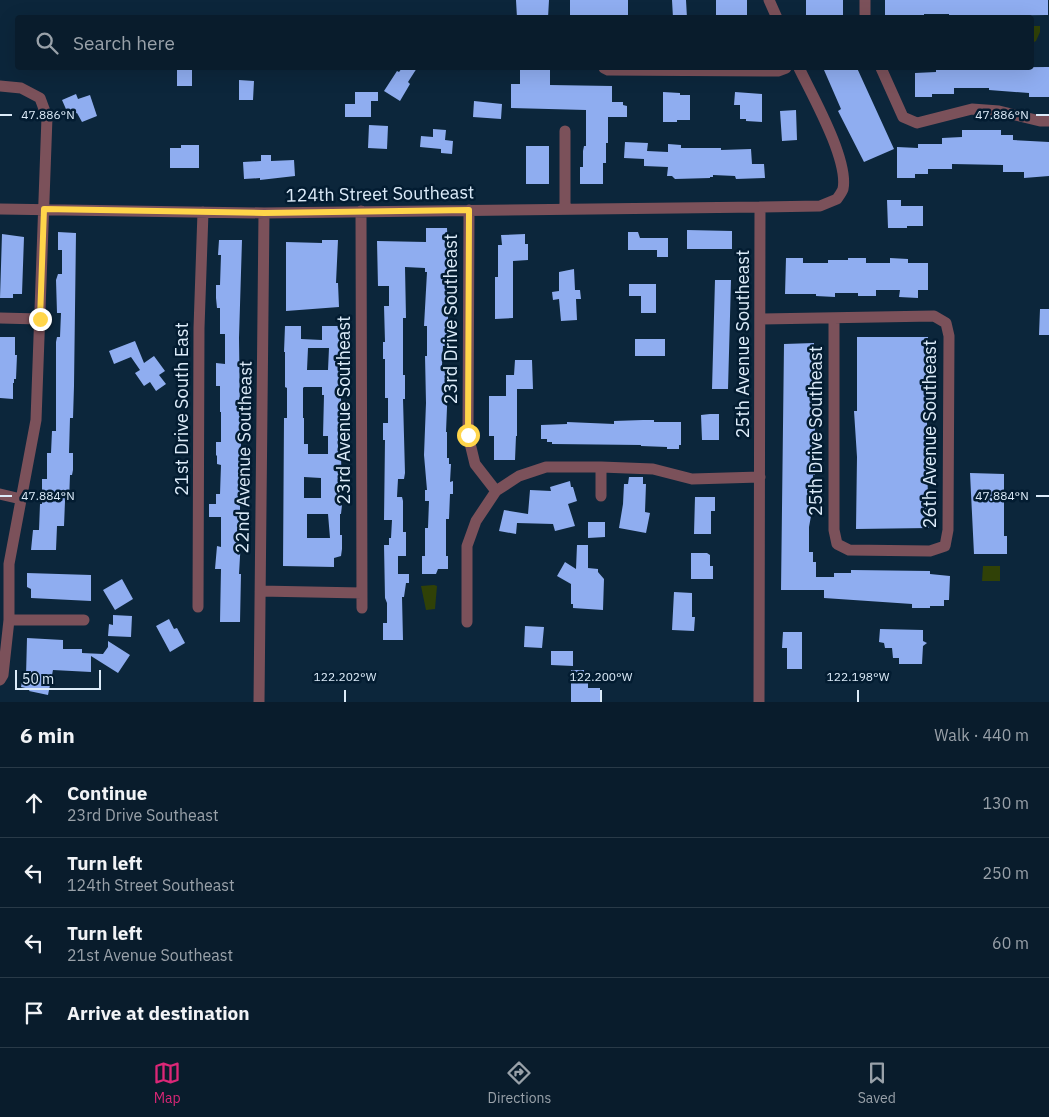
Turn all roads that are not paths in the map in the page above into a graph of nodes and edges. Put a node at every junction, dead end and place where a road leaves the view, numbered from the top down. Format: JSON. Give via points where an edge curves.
{"nodes":[{"id":1,"x":769,"y":0,"type":"edge"},
{"id":2,"x":865,"y":0,"type":"edge"},
{"id":3,"x":776,"y":15,"type":"edge"},
{"id":4,"x":865,"y":15,"type":"edge"},
{"id":5,"x":608,"y":70,"type":"edge"},
{"id":6,"x":781,"y":70,"type":"edge"},
{"id":7,"x":800,"y":70,"type":"edge"},
{"id":8,"x":881,"y":70,"type":"edge"},
{"id":9,"x":0,"y":86,"type":"edge"},
{"id":10,"x":1049,"y":121,"type":"edge"},
{"id":11,"x":565,"y":131,"type":"dead end"},
{"id":12,"x":760,"y":207,"type":"junction"},
{"id":13,"x":565,"y":208,"type":"junction"},
{"id":14,"x":0,"y":209,"type":"edge"},
{"id":15,"x":44,"y":209,"type":"junction"},
{"id":16,"x":469,"y":210,"type":"junction"},
{"id":17,"x":361,"y":211,"type":"junction"},
{"id":18,"x":203,"y":212,"type":"junction"},
{"id":19,"x":264,"y":213,"type":"junction"},
{"id":20,"x":0,"y":318,"type":"edge"},
{"id":21,"x":834,"y":318,"type":"junction"},
{"id":22,"x":40,"y":319,"type":"junction"},
{"id":23,"x":760,"y":319,"type":"junction"},
{"id":24,"x":601,"y":467,"type":"junction"},
{"id":25,"x":760,"y":477,"type":"junction"},
{"id":26,"x":496,"y":491,"type":"junction"},
{"id":27,"x":0,"y":494,"type":"edge"},
{"id":28,"x":601,"y":496,"type":"dead end"},
{"id":29,"x":21,"y":499,"type":"junction"},
{"id":30,"x":945,"y":546,"type":"joint"},
{"id":31,"x":260,"y":590,"type":"junction"},
{"id":32,"x":362,"y":593,"type":"junction"},
{"id":33,"x":198,"y":607,"type":"dead end"},
{"id":34,"x":362,"y":608,"type":"dead end"},
{"id":35,"x":9,"y":620,"type":"junction"},
{"id":36,"x":84,"y":620,"type":"dead end"},
{"id":37,"x":467,"y":622,"type":"dead end"},
{"id":38,"x":0,"y":680,"type":"edge"},
{"id":39,"x":259,"y":702,"type":"edge"},
{"id":40,"x":759,"y":702,"type":"edge"}],
"edges":[{"from":1,"to":3,"type":"street"},
{"from":2,"to":4,"type":"street"},
{"from":5,"to":6,"type":"street"},
{"from":7,"to":12,"type":"street","via":[[834,142],[843,174],[843,189],[838,199],[820,206]]},
{"from":8,"to":10,"type":"street","via":[[903,117],[917,123],[972,109]]},
{"from":9,"to":15,"type":"street","via":[[21,88],[40,98],[47,117]]},
{"from":11,"to":13,"type":"street"},
{"from":12,"to":13,"type":"street","name":"124th Street Southeast"},
{"from":12,"to":23,"type":"street","name":"25th Avenue Southeast"},
{"from":13,"to":16,"type":"street","name":"124th Street Southeast"},
{"from":14,"to":15,"type":"street","name":"124th Street Southeast"},
{"from":15,"to":18,"type":"street","name":"124th Street Southeast"},
{"from":15,"to":22,"type":"street"},
{"from":16,"to":17,"type":"street","name":"124th Street Southeast"},
{"from":16,"to":26,"type":"street","name":"23rd Drive Southeast","via":[[468,435],[475,464]]},
{"from":17,"to":19,"type":"street","name":"124th Street Southeast"},
{"from":17,"to":32,"type":"street","name":"23rd Avenue Southeast"},
{"from":18,"to":19,"type":"street","name":"124th Street Southeast"},
{"from":18,"to":33,"type":"street","name":"21st Drive South East","via":[[199,328]]},
{"from":19,"to":31,"type":"street","name":"22nd Avenue Southeast"},
{"from":20,"to":22,"type":"street"},
{"from":21,"to":23,"type":"street"},
{"from":21,"to":30,"type":"street","name":"25th Drive Southeast","via":[[834,530],[837,544],[849,550],[930,551]]},
{"from":21,"to":30,"type":"street","name":"26th Avenue Southeast","via":[[934,316],[946,323],[950,336],[948,530]]},
{"from":22,"to":29,"type":"street","via":[[36,420]]},
{"from":23,"to":25,"type":"street","name":"25th Avenue Southeast"},
{"from":24,"to":25,"type":"street","via":[[653,469],[692,479]]},
{"from":24,"to":26,"type":"street","via":[[546,467],[519,476]]},
{"from":24,"to":28,"type":"street"},
{"from":25,"to":40,"type":"street","name":"25th Avenue Southeast"},
{"from":26,"to":37,"type":"street","via":[[476,521],[466,546]]},
{"from":27,"to":29,"type":"street"},
{"from":29,"to":35,"type":"street","via":[[9,564]]},
{"from":31,"to":32,"type":"street"},
{"from":31,"to":39,"type":"street","name":"22nd Avenue Southeast"},
{"from":32,"to":34,"type":"street","name":"23rd Avenue Southeast"},
{"from":35,"to":36,"type":"street"},
{"from":35,"to":38,"type":"street"}]}
